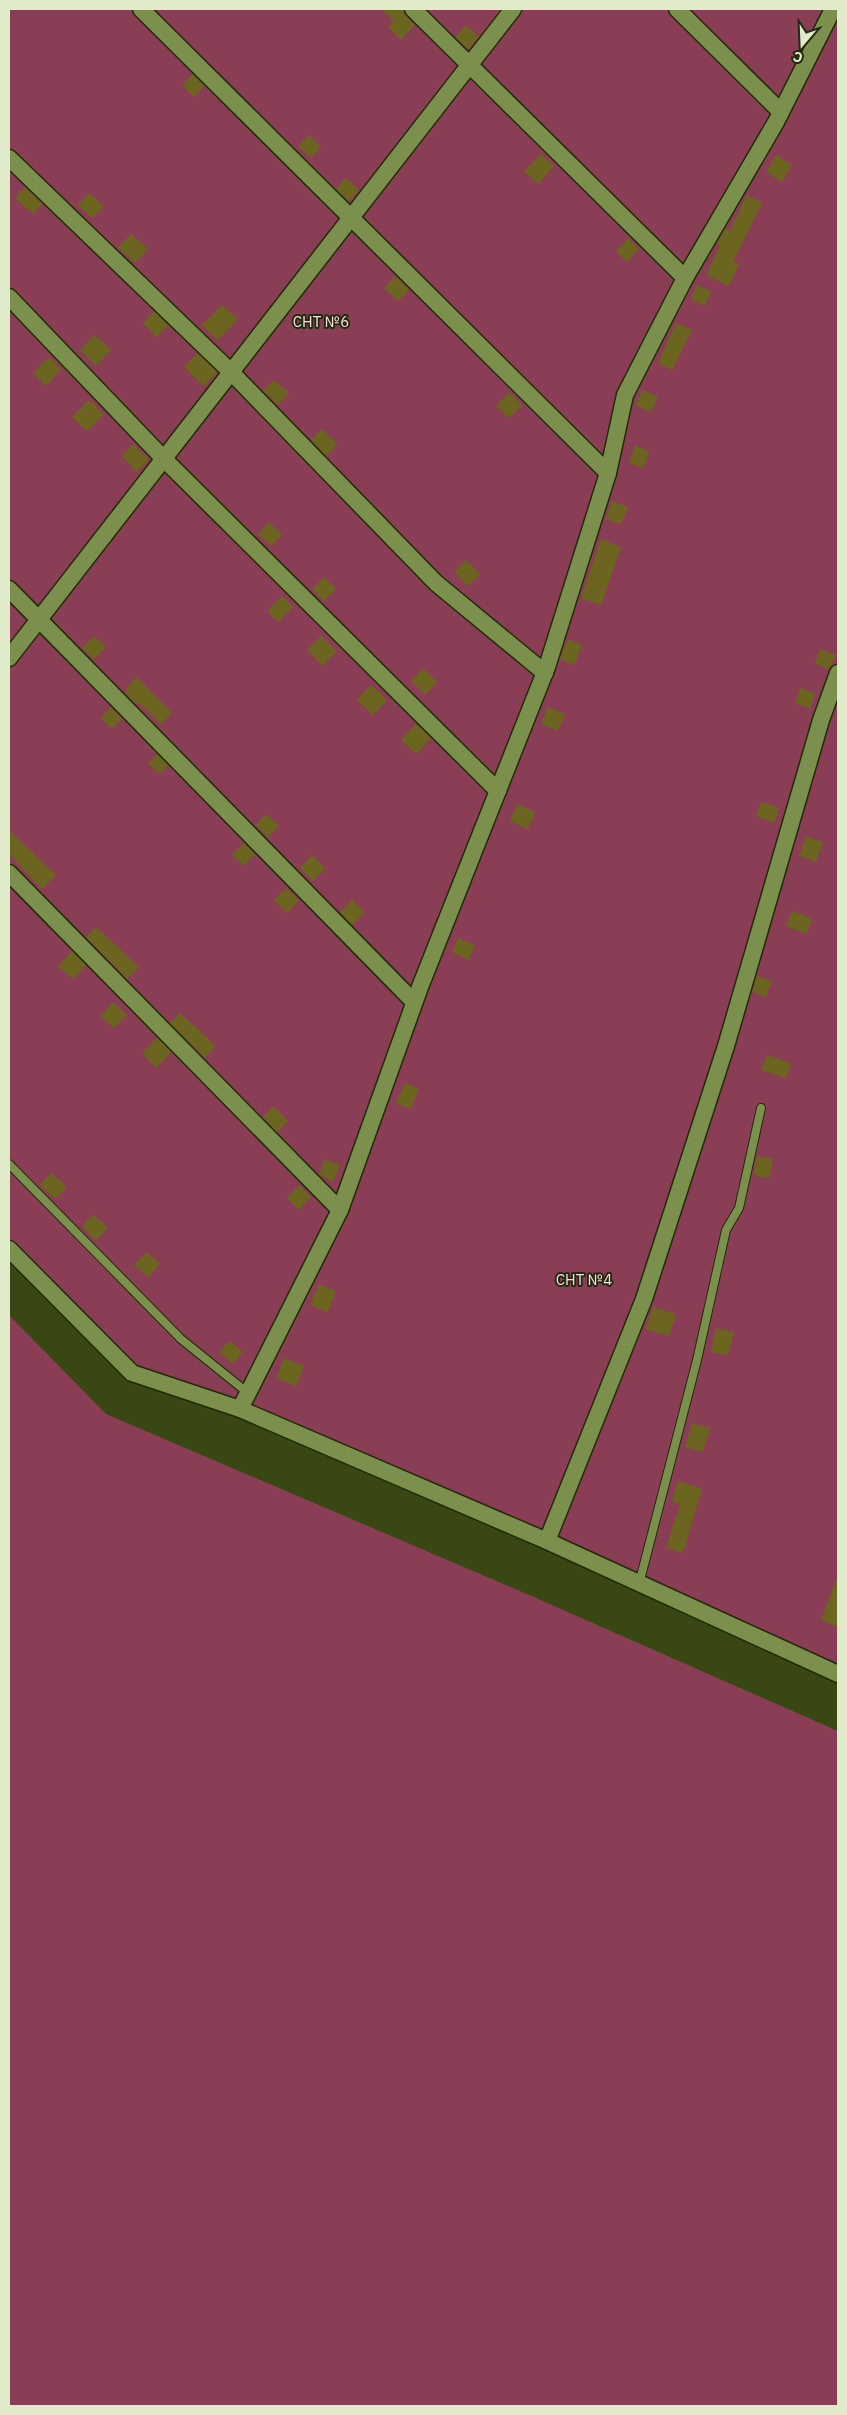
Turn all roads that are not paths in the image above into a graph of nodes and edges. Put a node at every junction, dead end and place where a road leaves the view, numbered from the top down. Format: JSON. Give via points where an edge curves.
{"nodes":[{"id":1,"x":141,"y":9,"type":"edge"},
{"id":2,"x":413,"y":9,"type":"edge"},
{"id":3,"x":513,"y":9,"type":"edge"},
{"id":4,"x":677,"y":9,"type":"edge"},
{"id":5,"x":833,"y":9,"type":"edge"},
{"id":6,"x":469,"y":65,"type":"junction"},
{"id":7,"x":781,"y":112,"type":"junction"},
{"id":8,"x":9,"y":158,"type":"edge"},
{"id":9,"x":351,"y":218,"type":"junction"},
{"id":10,"x":685,"y":278,"type":"junction"},
{"id":11,"x":9,"y":297,"type":"edge"},
{"id":12,"x":231,"y":372,"type":"junction"},
{"id":13,"x":164,"y":459,"type":"junction"},
{"id":14,"x":608,"y":473,"type":"junction"},
{"id":15,"x":9,"y":589,"type":"edge"},
{"id":16,"x":38,"y":620,"type":"junction"},
{"id":17,"x":9,"y":658,"type":"edge"},
{"id":18,"x":545,"y":673,"type":"junction"},
{"id":19,"x":838,"y":673,"type":"edge"},
{"id":20,"x":498,"y":790,"type":"junction"},
{"id":21,"x":9,"y":873,"type":"edge"},
{"id":22,"x":414,"y":1002,"type":"junction"},
{"id":23,"x":760,"y":1108,"type":"dead end"},
{"id":24,"x":9,"y":1164,"type":"edge"},
{"id":25,"x":340,"y":1210,"type":"junction"},
{"id":26,"x":9,"y":1250,"type":"edge"},
{"id":27,"x":248,"y":1393,"type":"junction"},
{"id":28,"x":240,"y":1410,"type":"junction"},
{"id":29,"x":547,"y":1542,"type":"junction"},
{"id":30,"x":639,"y":1584,"type":"junction"},
{"id":31,"x":838,"y":1674,"type":"edge"}],
"edges":[{"from":1,"to":9,"type":"street"},
{"from":2,"to":6,"type":"street"},
{"from":3,"to":6,"type":"street"},
{"from":4,"to":7,"type":"street"},
{"from":5,"to":7,"type":"street"},
{"from":6,"to":9,"type":"street"},
{"from":6,"to":10,"type":"street"},
{"from":7,"to":10,"type":"street"},
{"from":8,"to":12,"type":"street"},
{"from":9,"to":12,"type":"street"},
{"from":9,"to":14,"type":"street"},
{"from":10,"to":14,"type":"street","via":[[625,395]]},
{"from":11,"to":13,"type":"street"},
{"from":12,"to":13,"type":"street"},
{"from":12,"to":18,"type":"street","via":[[436,583]]},
{"from":13,"to":16,"type":"street"},
{"from":13,"to":20,"type":"street"},
{"from":14,"to":18,"type":"street"},
{"from":15,"to":16,"type":"street"},
{"from":16,"to":17,"type":"street"},
{"from":16,"to":22,"type":"street"},
{"from":18,"to":20,"type":"street"},
{"from":19,"to":29,"type":"street","via":[[726,1046],[644,1300]]},
{"from":20,"to":22,"type":"street"},
{"from":21,"to":25,"type":"street"},
{"from":22,"to":25,"type":"street"},
{"from":23,"to":30,"type":"lane","via":[[739,1208],[726,1230],[697,1360]]},
{"from":24,"to":27,"type":"lane","via":[[181,1339]]},
{"from":25,"to":27,"type":"street"},
{"from":26,"to":28,"type":"street","via":[[132,1372]]},
{"from":27,"to":28,"type":"street"},
{"from":28,"to":29,"type":"street"},
{"from":29,"to":30,"type":"street"},
{"from":30,"to":31,"type":"street"}]}
